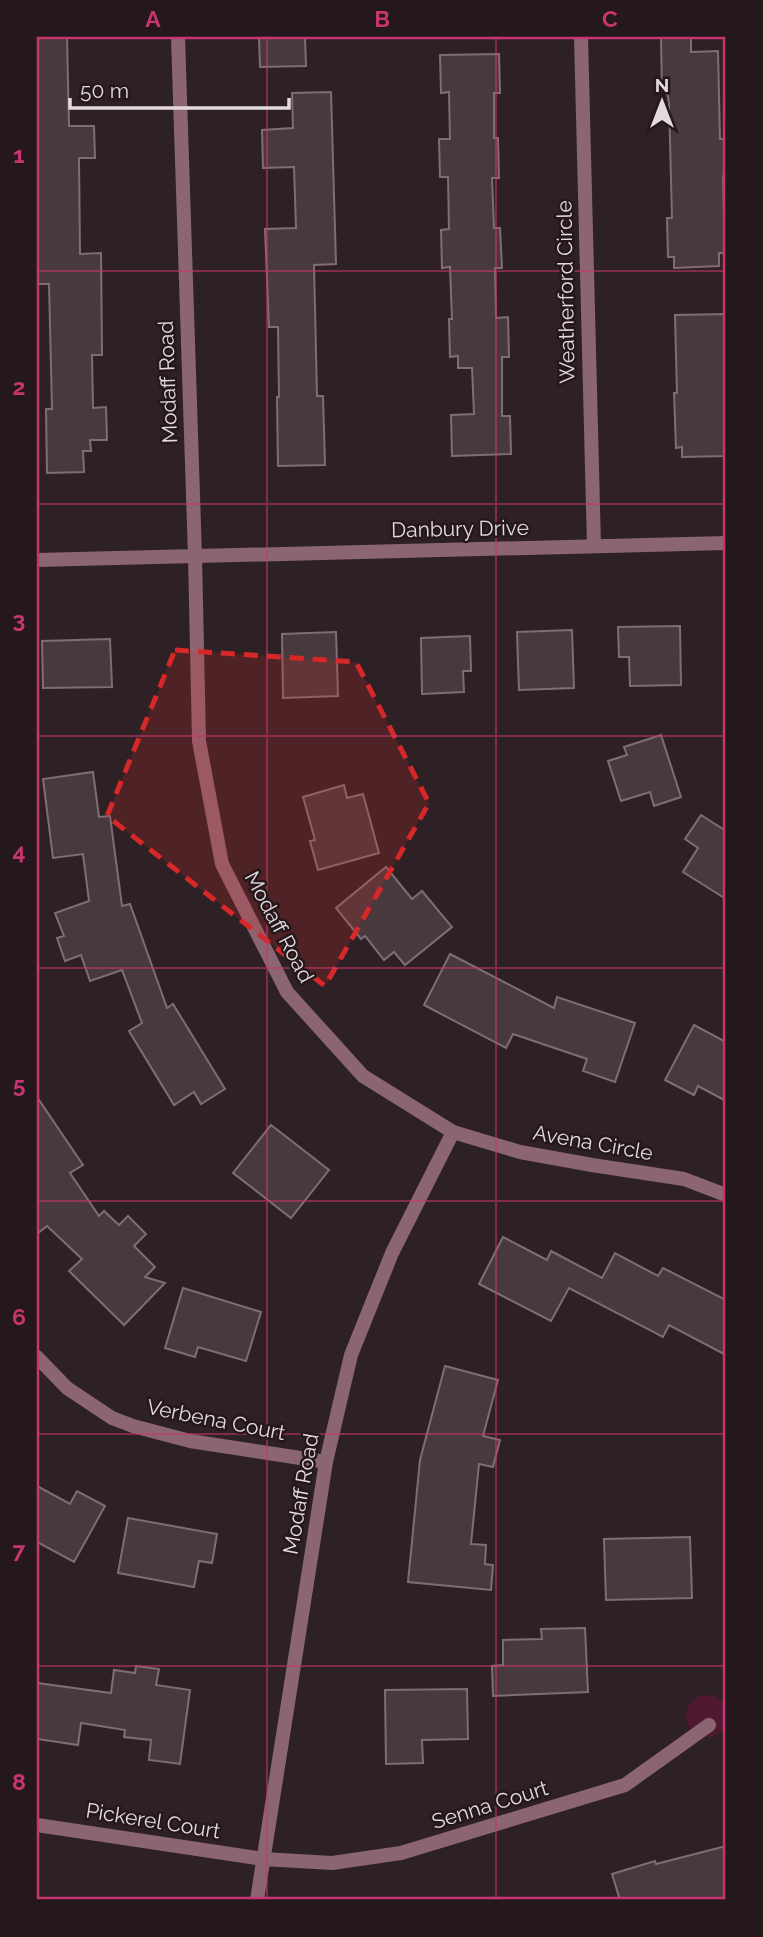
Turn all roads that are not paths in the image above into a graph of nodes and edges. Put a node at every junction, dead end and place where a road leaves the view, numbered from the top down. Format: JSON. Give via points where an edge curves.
{"nodes":[{"id":1,"x":178,"y":37,"type":"edge"},
{"id":2,"x":581,"y":37,"type":"edge"},
{"id":3,"x":726,"y":543,"type":"edge"},
{"id":4,"x":594,"y":546,"type":"junction"},
{"id":5,"x":195,"y":556,"type":"junction"},
{"id":6,"x":37,"y":560,"type":"edge"},
{"id":7,"x":453,"y":1132,"type":"junction"},
{"id":8,"x":726,"y":1195,"type":"edge"},
{"id":9,"x":37,"y":1357,"type":"edge"},
{"id":10,"x":326,"y":1462,"type":"junction"},
{"id":11,"x":709,"y":1725,"type":"dead end"},
{"id":12,"x":37,"y":1825,"type":"edge"},
{"id":13,"x":263,"y":1859,"type":"junction"},
{"id":14,"x":257,"y":1900,"type":"edge"}],
"edges":[{"from":1,"to":5,"type":"street","name":"Modaff Road"},
{"from":2,"to":4,"type":"street","name":"Weatherford Circle"},
{"from":3,"to":4,"type":"street","name":"Danbury Drive"},
{"from":4,"to":5,"type":"street","name":"Danbury Drive"},
{"from":5,"to":6,"type":"street","name":"Danbury Drive"},
{"from":5,"to":7,"type":"street","name":"Modaff Road","via":[[199,741],[222,864],[286,992],[363,1076]]},
{"from":7,"to":8,"type":"street","name":"Avena Circle","via":[[520,1152],[684,1179]]},
{"from":7,"to":10,"type":"street","name":"Modaff Road","via":[[392,1253],[351,1355]]},
{"from":9,"to":10,"type":"street","name":"Verbena Court","via":[[67,1388],[112,1418],[133,1426],[190,1441]]},
{"from":10,"to":13,"type":"street","name":"Modaff Road"},
{"from":11,"to":13,"type":"street","name":"Senna Court","via":[[625,1785],[441,1842],[332,1863]]},
{"from":12,"to":13,"type":"street","name":"Pickerel Court"},
{"from":13,"to":14,"type":"street","name":"Modaff Road"}]}
